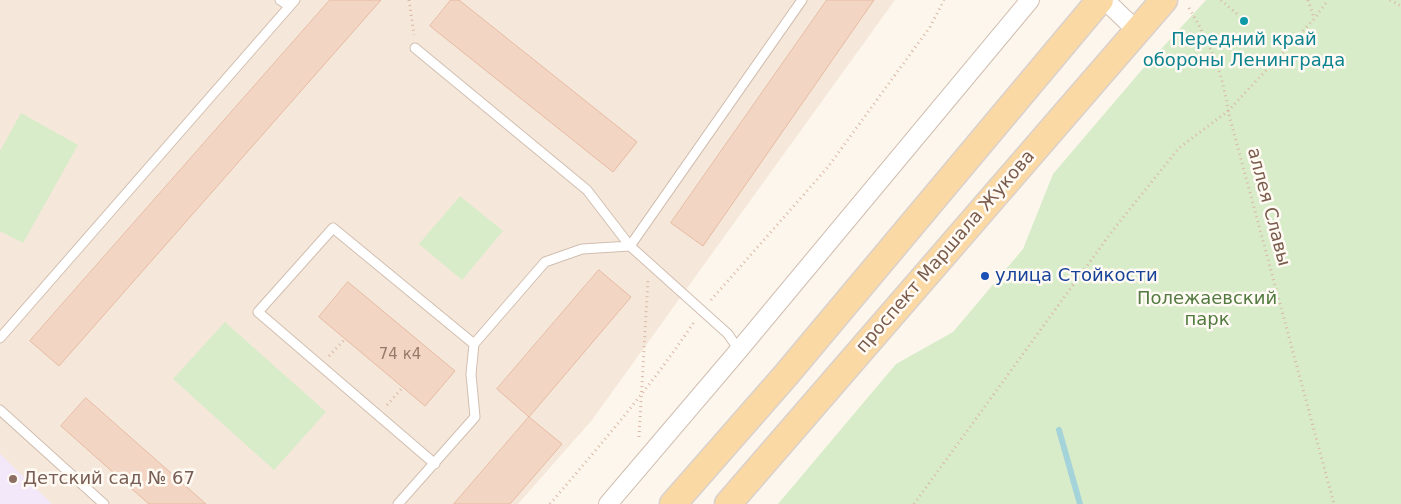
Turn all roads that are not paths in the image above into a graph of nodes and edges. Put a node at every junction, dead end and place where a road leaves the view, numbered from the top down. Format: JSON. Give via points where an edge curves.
{"nodes":[{"id":1,"x":280,"y":0,"type":"edge"},
{"id":2,"x":802,"y":0,"type":"edge"},
{"id":3,"x":1030,"y":0,"type":"edge"},
{"id":4,"x":1100,"y":0,"type":"edge"},
{"id":5,"x":1105,"y":0,"type":"edge"},
{"id":6,"x":1164,"y":0,"type":"edge"},
{"id":7,"x":292,"y":3,"type":"edge"},
{"id":8,"x":1137,"y":31,"type":"junction"},
{"id":9,"x":415,"y":48,"type":"road end"},
{"id":10,"x":630,"y":246,"type":"junction"},
{"id":11,"x":0,"y":338,"type":"edge"},
{"id":12,"x":474,"y":344,"type":"junction"},
{"id":13,"x":740,"y":350,"type":"junction"},
{"id":14,"x":0,"y":410,"type":"edge"},
{"id":15,"x":435,"y":464,"type":"junction"},
{"id":16,"x":104,"y":504,"type":"edge"},
{"id":17,"x":398,"y":504,"type":"edge"},
{"id":18,"x":608,"y":504,"type":"edge"},
{"id":19,"x":673,"y":504,"type":"edge"},
{"id":20,"x":728,"y":504,"type":"edge"}],
"edges":[{"from":1,"to":7,"type":"lane"},
{"from":2,"to":10,"type":"lane"},
{"from":3,"to":13,"type":"street"},
{"from":4,"to":19,"type":"main road"},
{"from":5,"to":8,"type":"street"},
{"from":6,"to":8,"type":"main road","name":"проспект Маршала Жукова"},
{"from":7,"to":11,"type":"lane"},
{"from":8,"to":20,"type":"main road","name":"проспект Маршала Жукова"},
{"from":9,"to":10,"type":"lane","via":[[587,190]]},
{"from":10,"to":12,"type":"lane","via":[[582,249],[545,262]]},
{"from":10,"to":13,"type":"lane","via":[[728,334]]},
{"from":12,"to":15,"type":"lane","via":[[471,374],[475,417]]},
{"from":12,"to":15,"type":"lane","via":[[333,228],[258,312]]},
{"from":13,"to":18,"type":"street"},
{"from":14,"to":16,"type":"lane"},
{"from":15,"to":17,"type":"lane"}]}
